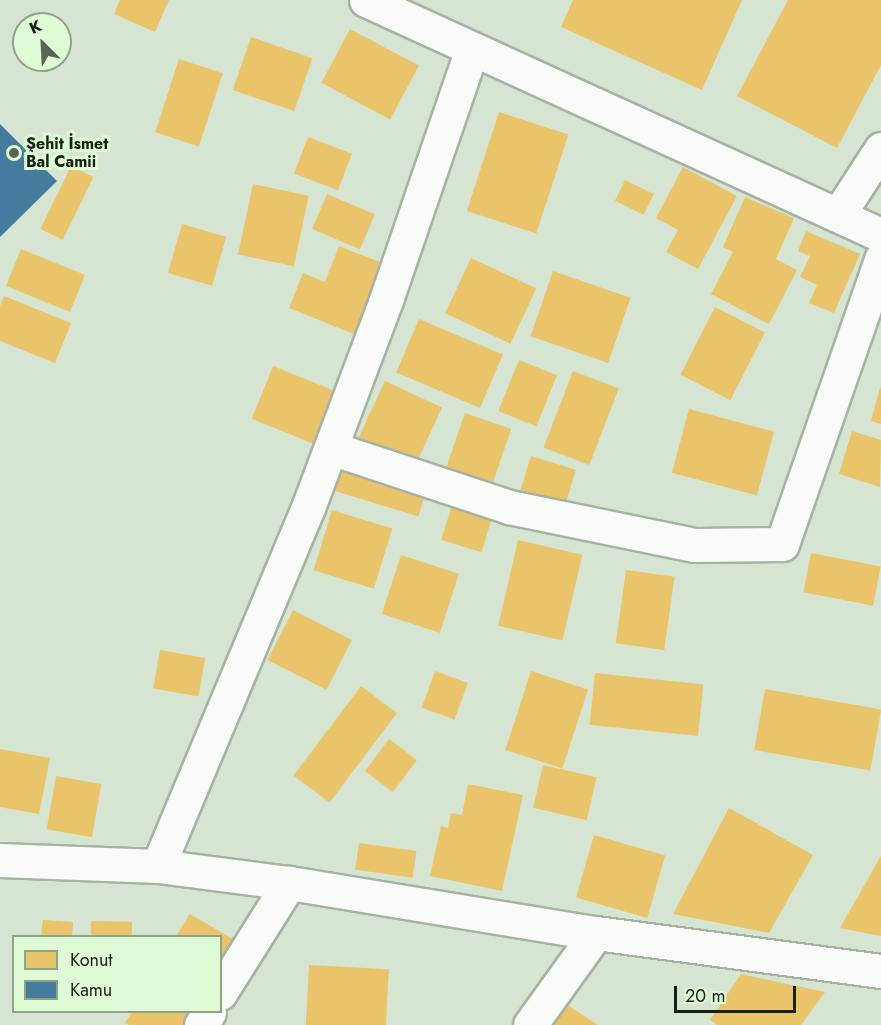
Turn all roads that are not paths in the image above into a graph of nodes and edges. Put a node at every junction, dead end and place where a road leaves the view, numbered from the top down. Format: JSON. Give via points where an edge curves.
{"nodes":[{"id":1,"x":366,"y":0,"type":"edge"},
{"id":2,"x":472,"y":49,"type":"junction"},
{"id":3,"x":881,"y":149,"type":"edge"},
{"id":4,"x":838,"y":215,"type":"junction"},
{"id":5,"x":881,"y":235,"type":"edge"},
{"id":6,"x":881,"y":259,"type":"edge"},
{"id":7,"x":331,"y":448,"type":"junction"},
{"id":8,"x":158,"y":866,"type":"junction"},
{"id":9,"x":6,"y":867,"type":"edge"},
{"id":10,"x":289,"y":883,"type":"junction"},
{"id":11,"x":596,"y":933,"type":"junction"},
{"id":12,"x":881,"y":971,"type":"edge"},
{"id":13,"x":222,"y":990,"type":"edge"},
{"id":14,"x":530,"y":1025,"type":"edge"}],
"edges":[{"from":1,"to":2,"type":"street"},
{"from":2,"to":4,"type":"street"},
{"from":2,"to":7,"type":"street"},
{"from":3,"to":4,"type":"street"},
{"from":4,"to":5,"type":"street"},
{"from":6,"to":7,"type":"street","via":[[782,544],[694,545],[509,507]]},
{"from":7,"to":8,"type":"street"},
{"from":8,"to":9,"type":"street"},
{"from":8,"to":10,"type":"street"},
{"from":10,"to":11,"type":"street"},
{"from":10,"to":13,"type":"street"},
{"from":11,"to":12,"type":"street"},
{"from":11,"to":14,"type":"street"}]}
